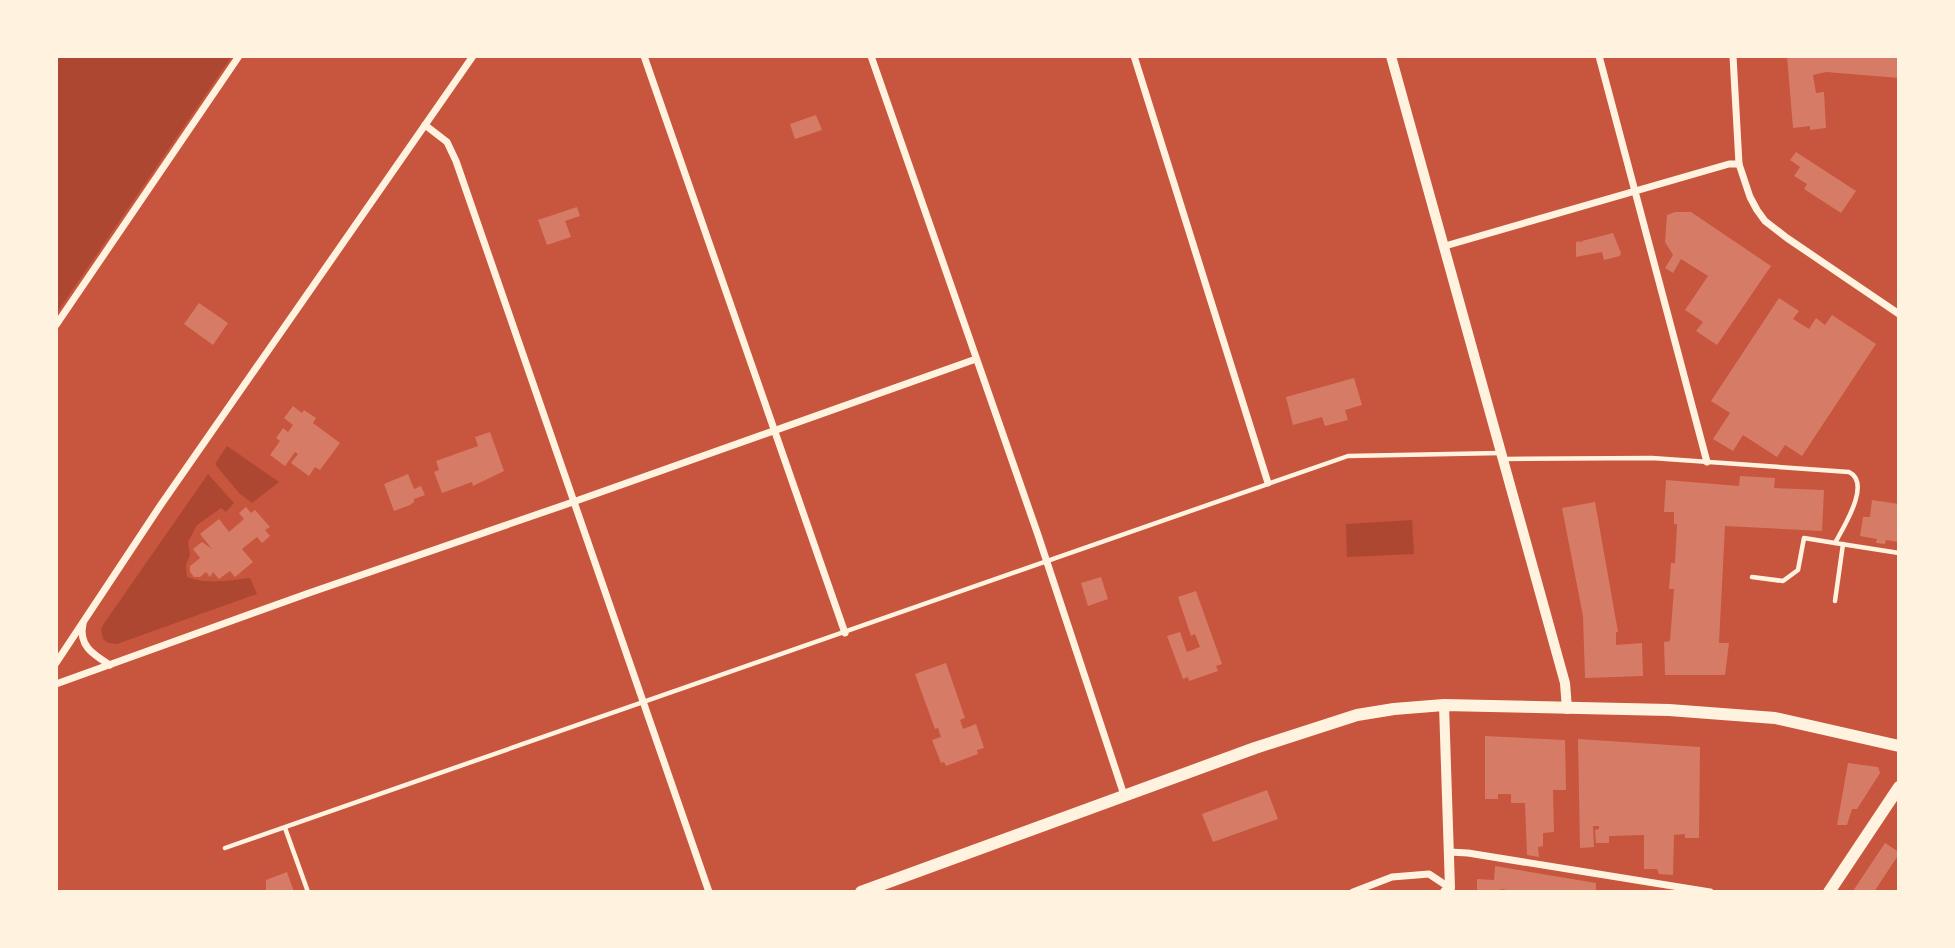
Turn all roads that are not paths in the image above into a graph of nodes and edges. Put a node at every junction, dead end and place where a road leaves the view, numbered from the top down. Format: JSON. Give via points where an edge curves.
{"nodes":[{"id":1,"x":239,"y":56,"type":"edge"},
{"id":2,"x":473,"y":56,"type":"edge"},
{"id":3,"x":643,"y":56,"type":"edge"},
{"id":4,"x":871,"y":56,"type":"edge"},
{"id":5,"x":1134,"y":56,"type":"edge"},
{"id":6,"x":1391,"y":56,"type":"edge"},
{"id":7,"x":1599,"y":56,"type":"edge"},
{"id":8,"x":1733,"y":56,"type":"edge"},
{"id":9,"x":425,"y":125,"type":"junction"},
{"id":10,"x":1740,"y":164,"type":"junction"},
{"id":11,"x":1636,"y":191,"type":"junction"},
{"id":12,"x":1445,"y":246,"type":"junction"},
{"id":13,"x":1899,"y":314,"type":"edge"},
{"id":14,"x":56,"y":325,"type":"edge"},
{"id":15,"x":976,"y":359,"type":"junction"},
{"id":16,"x":774,"y":429,"type":"junction"},
{"id":17,"x":1503,"y":456,"type":"junction"},
{"id":18,"x":1707,"y":462,"type":"junction"},
{"id":19,"x":1268,"y":483,"type":"junction"},
{"id":20,"x":573,"y":502,"type":"junction"},
{"id":21,"x":1835,"y":543,"type":"junction"},
{"id":22,"x":1843,"y":544,"type":"junction"},
{"id":23,"x":1899,"y":554,"type":"edge"},
{"id":24,"x":1046,"y":562,"type":"junction"},
{"id":25,"x":1752,"y":577,"type":"dead end"},
{"id":26,"x":1835,"y":601,"type":"dead end"},
{"id":27,"x":83,"y":620,"type":"junction"},
{"id":28,"x":845,"y":633,"type":"junction"},
{"id":29,"x":56,"y":663,"type":"edge"},
{"id":30,"x":110,"y":664,"type":"junction"},
{"id":31,"x":56,"y":684,"type":"edge"},
{"id":32,"x":643,"y":704,"type":"junction"},
{"id":33,"x":1444,"y":705,"type":"junction"},
{"id":34,"x":1567,"y":709,"type":"junction"},
{"id":35,"x":1899,"y":746,"type":"edge"},
{"id":36,"x":1899,"y":787,"type":"edge"},
{"id":37,"x":1124,"y":795,"type":"junction"},
{"id":38,"x":285,"y":828,"type":"junction"},
{"id":39,"x":225,"y":848,"type":"dead end"},
{"id":40,"x":1449,"y":852,"type":"junction"},
{"id":41,"x":1448,"y":891,"type":"edge"},
{"id":42,"x":307,"y":892,"type":"edge"},
{"id":43,"x":709,"y":892,"type":"edge"},
{"id":44,"x":861,"y":892,"type":"edge"},
{"id":45,"x":1353,"y":892,"type":"edge"},
{"id":46,"x":1709,"y":892,"type":"edge"},
{"id":47,"x":1829,"y":892,"type":"edge"}],
"edges":[{"from":1,"to":14,"type":"street"},
{"from":2,"to":9,"type":"street"},
{"from":3,"to":16,"type":"street"},
{"from":4,"to":15,"type":"street"},
{"from":5,"to":19,"type":"street"},
{"from":6,"to":12,"type":"street"},
{"from":7,"to":11,"type":"street"},
{"from":8,"to":10,"type":"street"},
{"from":9,"to":20,"type":"street","via":[[447,142],[456,161]]},
{"from":9,"to":27,"type":"street"},
{"from":10,"to":11,"type":"street"},
{"from":10,"to":13,"type":"street","via":[[1750,197],[1765,221]]},
{"from":11,"to":12,"type":"street"},
{"from":11,"to":18,"type":"street"},
{"from":12,"to":17,"type":"street"},
{"from":15,"to":16,"type":"street"},
{"from":15,"to":24,"type":"street"},
{"from":16,"to":20,"type":"street"},
{"from":16,"to":28,"type":"street"},
{"from":17,"to":18,"type":"lane"},
{"from":17,"to":19,"type":"lane","via":[[1348,456]]},
{"from":17,"to":34,"type":"street","via":[[1565,683]]},
{"from":18,"to":21,"type":"lane","via":[[1855,475],[1857,501]]},
{"from":19,"to":24,"type":"lane"},
{"from":20,"to":30,"type":"street"},
{"from":20,"to":32,"type":"street"},
{"from":21,"to":22,"type":"lane"},
{"from":21,"to":25,"type":"lane","via":[[1804,538],[1798,570],[1783,581]]},
{"from":22,"to":23,"type":"lane"},
{"from":22,"to":26,"type":"lane"},
{"from":24,"to":28,"type":"lane"},
{"from":24,"to":37,"type":"street"},
{"from":27,"to":29,"type":"street"},
{"from":27,"to":30,"type":"street","via":[[83,643]]},
{"from":28,"to":32,"type":"lane"},
{"from":30,"to":31,"type":"street"},
{"from":32,"to":38,"type":"lane"},
{"from":32,"to":43,"type":"street"},
{"from":33,"to":34,"type":"main road"},
{"from":33,"to":37,"type":"main road","via":[[1357,715]]},
{"from":33,"to":40,"type":"street"},
{"from":34,"to":35,"type":"main road","via":[[1775,718]]},
{"from":36,"to":47,"type":"main road"},
{"from":37,"to":44,"type":"main road"},
{"from":38,"to":39,"type":"lane"},
{"from":38,"to":42,"type":"lane"},
{"from":40,"to":41,"type":"street"},
{"from":40,"to":46,"type":"street"},
{"from":41,"to":45,"type":"street","via":[[1429,874],[1392,877]]}]}
